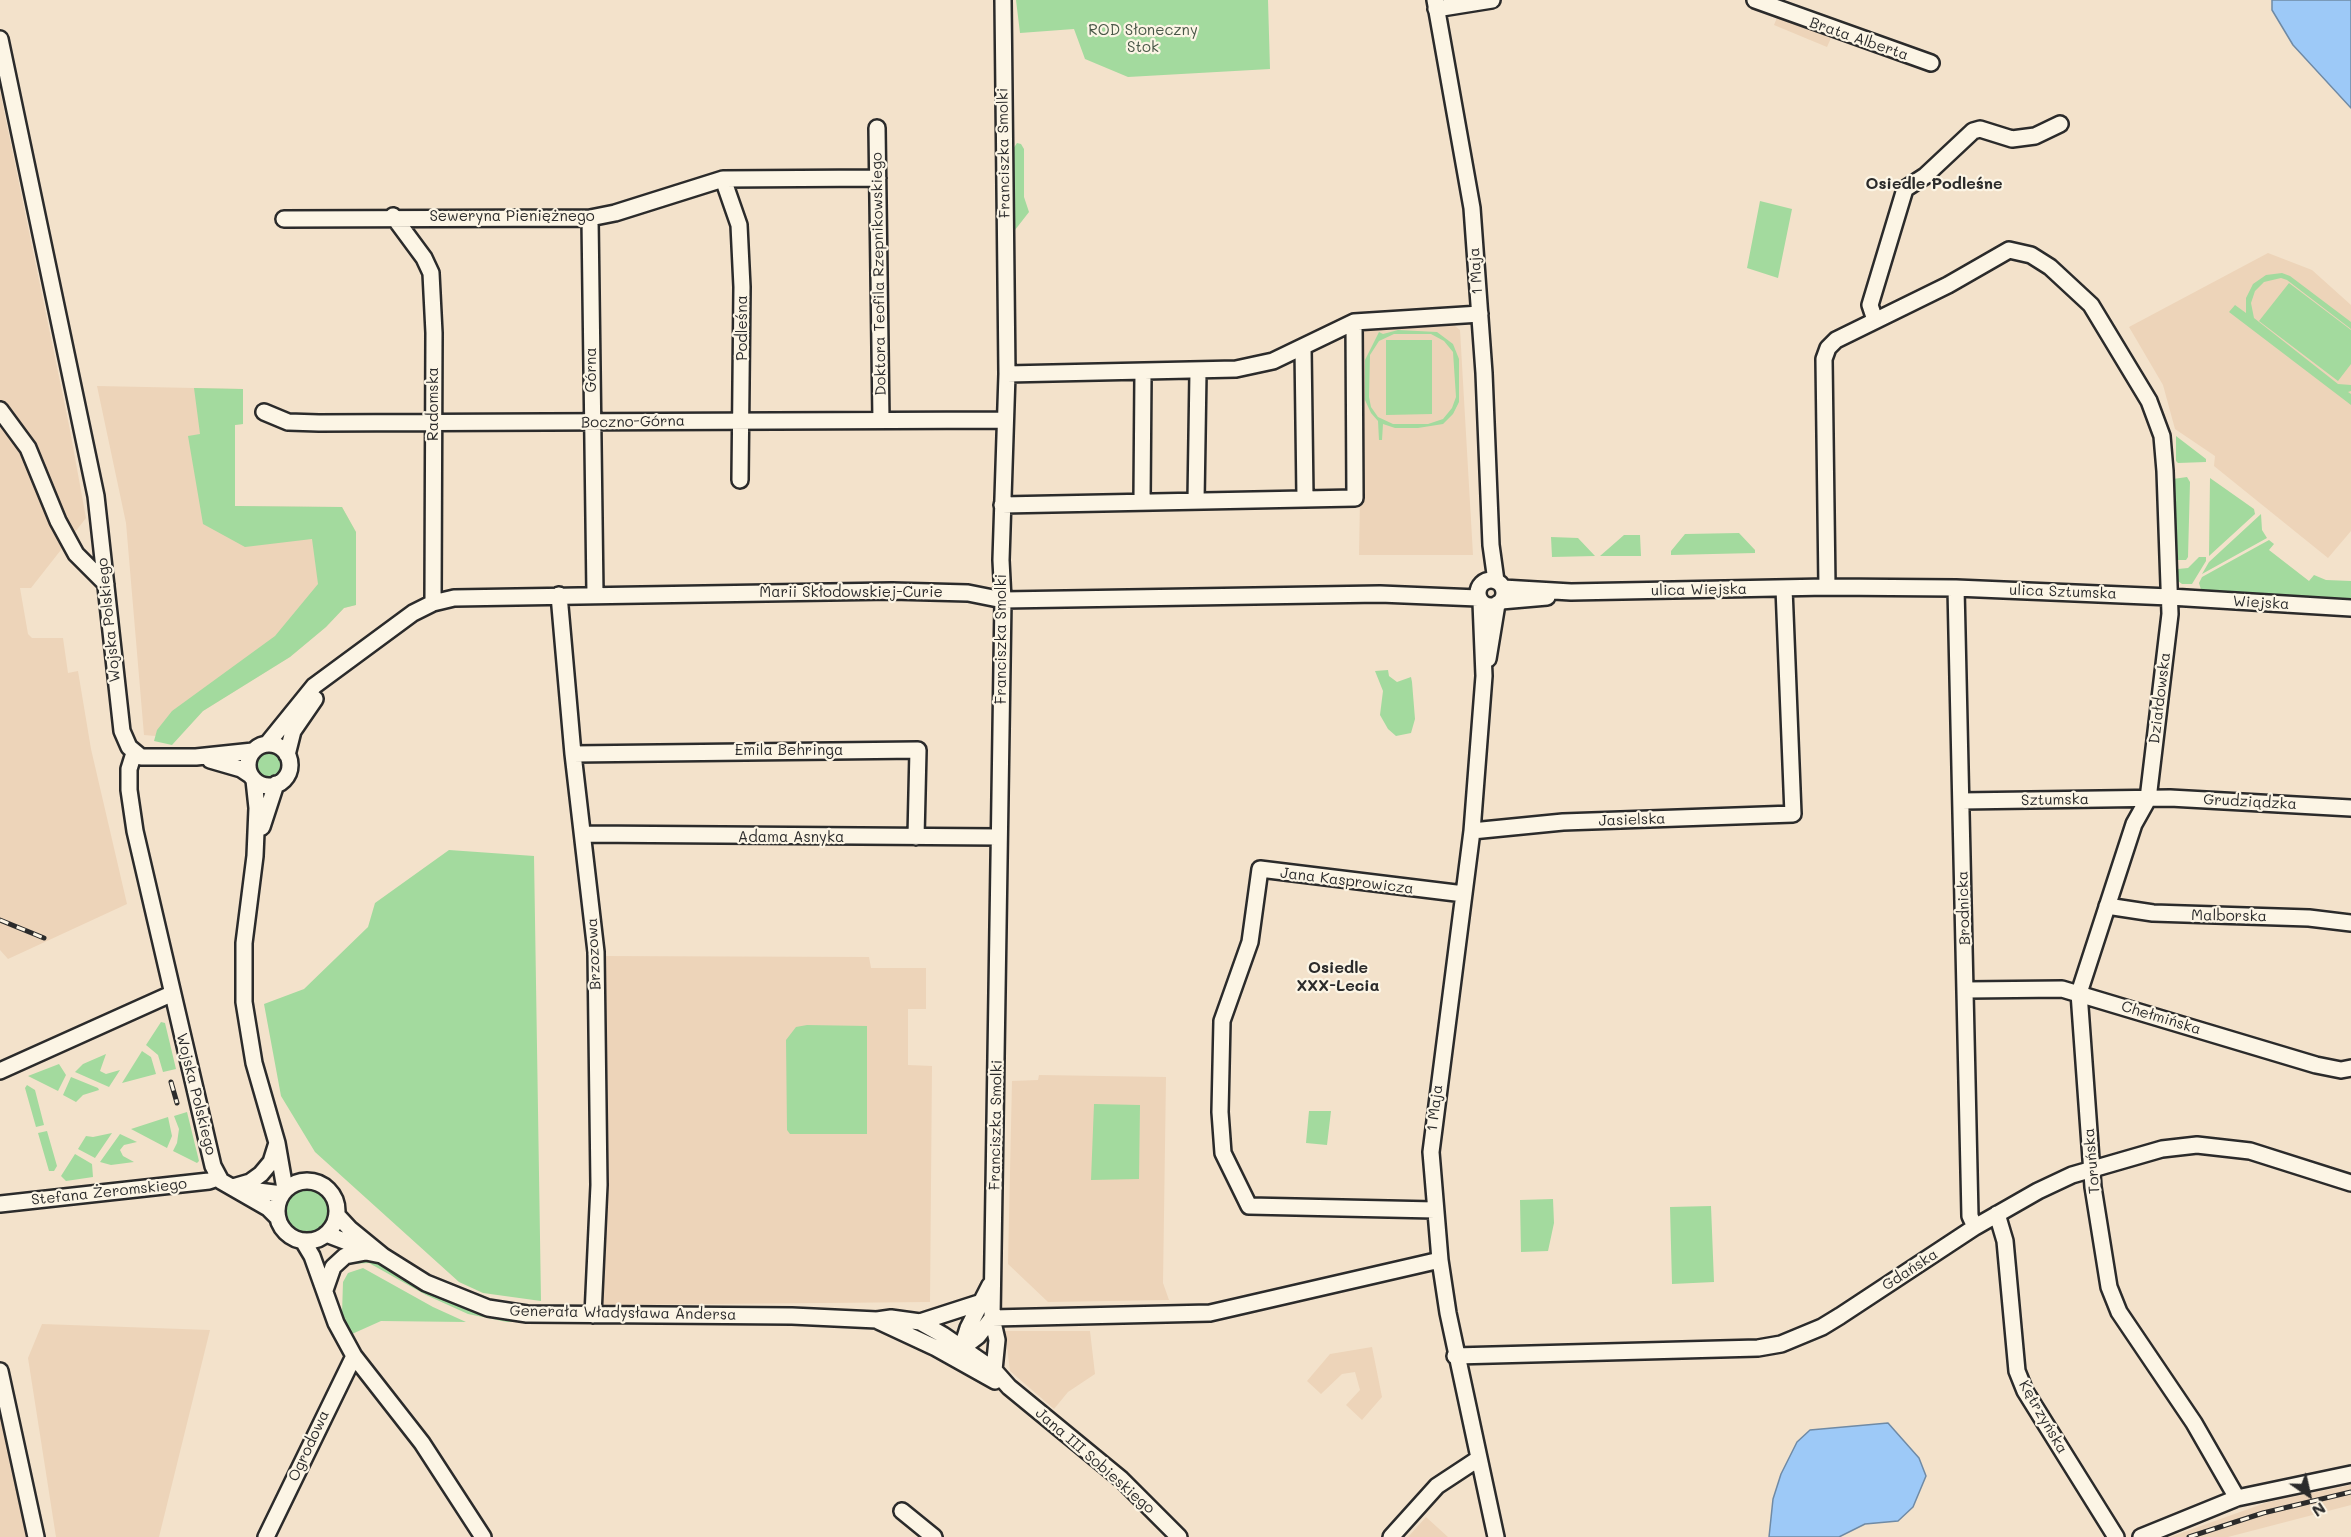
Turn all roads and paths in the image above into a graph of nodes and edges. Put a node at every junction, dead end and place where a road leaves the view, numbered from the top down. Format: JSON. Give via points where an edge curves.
{"nodes":[{"id":1,"x":1003,"y":0,"type":"edge"},
{"id":2,"x":1492,"y":0,"type":"edge"},
{"id":3,"x":1755,"y":0,"type":"edge"},
{"id":4,"x":1435,"y":4,"type":"edge"},
{"id":5,"x":0,"y":39,"type":"edge"},
{"id":6,"x":1931,"y":63,"type":"dead end"},
{"id":7,"x":2060,"y":124,"type":"dead end"},
{"id":8,"x":877,"y":128,"type":"dead end"},
{"id":9,"x":878,"y":178,"type":"junction"},
{"id":10,"x":723,"y":179,"type":"junction"},
{"id":11,"x":393,"y":216,"type":"junction"},
{"id":12,"x":590,"y":218,"type":"junction"},
{"id":13,"x":284,"y":219,"type":"dead end"},
{"id":14,"x":1480,"y":314,"type":"junction"},
{"id":15,"x":1354,"y":322,"type":"junction"},
{"id":16,"x":1869,"y":323,"type":"junction"},
{"id":17,"x":1303,"y":347,"type":"junction"},
{"id":18,"x":1198,"y":372,"type":"junction"},
{"id":19,"x":1143,"y":373,"type":"junction"},
{"id":20,"x":1007,"y":374,"type":"junction"},
{"id":21,"x":0,"y":410,"type":"edge"},
{"id":22,"x":264,"y":412,"type":"dead end"},
{"id":23,"x":881,"y":420,"type":"junction"},
{"id":24,"x":1004,"y":420,"type":"junction"},
{"id":25,"x":743,"y":421,"type":"junction"},
{"id":26,"x":591,"y":423,"type":"junction"},
{"id":27,"x":433,"y":424,"type":"junction"},
{"id":28,"x":740,"y":480,"type":"dead end"},
{"id":29,"x":1305,"y":498,"type":"junction"},
{"id":30,"x":1142,"y":501,"type":"junction"},
{"id":31,"x":1196,"y":501,"type":"junction"},
{"id":32,"x":1002,"y":505,"type":"junction"},
{"id":33,"x":106,"y":584,"type":"junction"},
{"id":34,"x":1827,"y":587,"type":"junction"},
{"id":35,"x":1784,"y":588,"type":"junction"},
{"id":36,"x":1956,"y":588,"type":"junction"},
{"id":37,"x":1490,"y":593,"type":"junction"},
{"id":38,"x":595,"y":594,"type":"junction"},
{"id":39,"x":559,"y":595,"type":"junction"},
{"id":40,"x":2170,"y":597,"type":"junction"},
{"id":41,"x":1003,"y":600,"type":"junction"},
{"id":42,"x":433,"y":603,"type":"junction"},
{"id":43,"x":2351,"y":608,"type":"edge"},
{"id":44,"x":341,"y":666,"type":"junction"},
{"id":45,"x":267,"y":744,"type":"junction"},
{"id":46,"x":253,"y":751,"type":"junction"},
{"id":47,"x":134,"y":753,"type":"junction"},
{"id":48,"x":287,"y":754,"type":"junction"},
{"id":49,"x":573,"y":754,"type":"junction"},
{"id":50,"x":196,"y":757,"type":"junction"},
{"id":51,"x":252,"y":778,"type":"junction"},
{"id":52,"x":276,"y":784,"type":"junction"},
{"id":53,"x":2148,"y":799,"type":"junction"},
{"id":54,"x":1961,"y":801,"type":"junction"},
{"id":55,"x":2351,"y":808,"type":"edge"},
{"id":56,"x":1472,"y":831,"type":"junction"},
{"id":57,"x":583,"y":834,"type":"junction"},
{"id":58,"x":916,"y":837,"type":"junction"},
{"id":59,"x":999,"y":837,"type":"junction"},
{"id":60,"x":255,"y":856,"type":"junction"},
{"id":61,"x":1464,"y":894,"type":"junction"},
{"id":62,"x":2107,"y":906,"type":"junction"},
{"id":63,"x":2351,"y":923,"type":"edge"},
{"id":64,"x":1966,"y":990,"type":"junction"},
{"id":65,"x":2079,"y":993,"type":"junction"},
{"id":66,"x":171,"y":994,"type":"junction"},
{"id":67,"x":2351,"y":1068,"type":"edge"},
{"id":68,"x":0,"y":1071,"type":"edge"},
{"id":69,"x":277,"y":1143,"type":"junction"},
{"id":70,"x":2092,"y":1169,"type":"junction"},
{"id":71,"x":218,"y":1178,"type":"junction"},
{"id":72,"x":302,"y":1181,"type":"junction"},
{"id":73,"x":2351,"y":1183,"type":"edge"},
{"id":74,"x":234,"y":1187,"type":"junction"},
{"id":75,"x":283,"y":1191,"type":"junction"},
{"id":76,"x":0,"y":1203,"type":"edge"},
{"id":77,"x":1435,"y":1210,"type":"junction"},
{"id":78,"x":1997,"y":1214,"type":"junction"},
{"id":79,"x":337,"y":1215,"type":"junction"},
{"id":80,"x":276,"y":1216,"type":"junction"},
{"id":81,"x":1975,"y":1227,"type":"junction"},
{"id":82,"x":323,"y":1236,"type":"junction"},
{"id":83,"x":303,"y":1241,"type":"junction"},
{"id":84,"x":383,"y":1256,"type":"junction"},
{"id":85,"x":1440,"y":1260,"type":"junction"},
{"id":86,"x":993,"y":1278,"type":"junction"},
{"id":87,"x":325,"y":1290,"type":"junction"},
{"id":88,"x":982,"y":1302,"type":"junction"},
{"id":89,"x":593,"y":1315,"type":"junction"},
{"id":90,"x":992,"y":1318,"type":"junction"},
{"id":91,"x":877,"y":1320,"type":"junction"},
{"id":92,"x":920,"y":1322,"type":"junction"},
{"id":93,"x":958,"y":1353,"type":"junction"},
{"id":94,"x":354,"y":1356,"type":"junction"},
{"id":95,"x":1455,"y":1356,"type":"junction"},
{"id":96,"x":994,"y":1370,"type":"junction"},
{"id":97,"x":0,"y":1371,"type":"edge"},
{"id":98,"x":1009,"y":1387,"type":"junction"},
{"id":99,"x":1478,"y":1459,"type":"junction"},
{"id":100,"x":2351,"y":1474,"type":"edge"},
{"id":101,"x":2237,"y":1498,"type":"junction"},
{"id":102,"x":902,"y":1511,"type":"dead end"},
{"id":103,"x":36,"y":1537,"type":"edge"},
{"id":104,"x":266,"y":1537,"type":"edge"},
{"id":105,"x":483,"y":1537,"type":"edge"},
{"id":106,"x":934,"y":1537,"type":"edge"},
{"id":107,"x":1179,"y":1537,"type":"edge"},
{"id":108,"x":1390,"y":1537,"type":"edge"},
{"id":109,"x":1496,"y":1537,"type":"edge"},
{"id":110,"x":2116,"y":1537,"type":"edge"},
{"id":111,"x":2141,"y":1537,"type":"edge"}],
"edges":[{"from":1,"to":20,"type":"street","name":"Franciszka Smolki"},
{"from":2,"to":4,"type":"street"},
{"from":3,"to":6,"type":"street","name":"Brata Alberta"},
{"from":4,"to":14,"type":"street","name":"1 Maja","via":[[1472,208]]},
{"from":5,"to":33,"type":"street","name":"Wojska Polskiego","via":[[95,490]]},
{"from":7,"to":16,"type":"street","via":[[2035,136],[2012,139],[1980,129],[1973,131],[1925,176],[1905,189],[1870,305]]},
{"from":8,"to":9,"type":"street","name":"Doktora Teofila Rzepnikowskiego"},
{"from":9,"to":10,"type":"street","name":"Seweryna Pieniężnego"},
{"from":9,"to":23,"type":"street","name":"Doktora Teofila Rzepnikowskiego"},
{"from":10,"to":12,"type":"street","name":"Seweryna Pieniężnego"},
{"from":10,"to":25,"type":"street","name":"Podleśna","via":[[739,225]]},
{"from":11,"to":12,"type":"street","name":"Seweryna Pieniężnego"},
{"from":11,"to":13,"type":"street","name":"Seweryna Pieniężnego"},
{"from":11,"to":27,"type":"street","name":"Radomska","via":[[431,273]]},
{"from":12,"to":26,"type":"street","name":"Górna"},
{"from":14,"to":15,"type":"street"},
{"from":14,"to":37,"type":"street","name":"1 Maja"},
{"from":15,"to":17,"type":"street"},
{"from":15,"to":29,"type":"street","via":[[1355,498]]},
{"from":16,"to":34,"type":"street","via":[[1836,340],[1824,359]]},
{"from":16,"to":40,"type":"street","name":"Działdowska","via":[[2010,250],[2031,255],[2050,267],[2091,305],[2149,401],[2162,435]]},
{"from":17,"to":18,"type":"street","via":[[1255,367]]},
{"from":17,"to":29,"type":"street"},
{"from":18,"to":19,"type":"street"},
{"from":18,"to":31,"type":"street"},
{"from":19,"to":20,"type":"street"},
{"from":19,"to":30,"type":"street"},
{"from":20,"to":24,"type":"street","name":"Franciszka Smolki"},
{"from":21,"to":33,"type":"street","via":[[28,448],[76,554]]},
{"from":22,"to":27,"type":"street","name":"Boczno-Górna","via":[[288,422]]},
{"from":23,"to":24,"type":"street","name":"Boczno-Górna"},
{"from":23,"to":25,"type":"street","name":"Boczno-Górna"},
{"from":24,"to":32,"type":"street","name":"Franciszka Smolki"},
{"from":25,"to":26,"type":"street","name":"Boczno-Górna"},
{"from":25,"to":28,"type":"street","name":"Podleśna"},
{"from":26,"to":27,"type":"street","name":"Boczno-Górna"},
{"from":26,"to":38,"type":"street","name":"Górna"},
{"from":27,"to":42,"type":"street","name":"Radomska"},
{"from":29,"to":31,"type":"street"},
{"from":30,"to":31,"type":"street"},
{"from":30,"to":32,"type":"street"},
{"from":32,"to":41,"type":"street","name":"Franciszka Smolki"},
{"from":33,"to":47,"type":"street","name":"Wojska Polskiego","via":[[122,731]]},
{"from":34,"to":35,"type":"street","name":"ulica Wiejska"},
{"from":34,"to":36,"type":"street"},
{"from":35,"to":37,"type":"street","name":"ulica Wiejska"},
{"from":35,"to":56,"type":"street","name":"Jasielska","via":[[1793,814],[1563,822]]},
{"from":36,"to":40,"type":"street","name":"ulica Sztumska"},
{"from":36,"to":54,"type":"street","name":"Brodnicka"},
{"from":37,"to":41,"type":"street","name":"Marii Skłodowskiej-Curie","via":[[1417,588],[1380,594]]},
{"from":37,"to":56,"type":"street","name":"1 Maja"},
{"from":38,"to":39,"type":"street","name":"Marii Skłodowskiej-Curie"},
{"from":38,"to":41,"type":"street","name":"Marii Skłodowskiej-Curie","via":[[892,591],[968,593]]},
{"from":39,"to":42,"type":"street","name":"Marii Skłodowskiej-Curie","via":[[454,598]]},
{"from":39,"to":49,"type":"street","name":"Brzozowa"},
{"from":40,"to":43,"type":"street","name":"Wiejska"},
{"from":40,"to":53,"type":"street","name":"Działdowska"},
{"from":41,"to":59,"type":"street","name":"Franciszka Smolki"},
{"from":42,"to":44,"type":"street","name":"Marii Skłodowskiej-Curie","via":[[394,625]]},
{"from":44,"to":45,"type":"street","name":"Marii Skłodowskiej-Curie","via":[[314,686]]},
{"from":44,"to":48,"type":"street","name":"Marii Skłodowskiej-Curie","via":[[293,731]]},
{"from":45,"to":46,"type":"street"},
{"from":45,"to":48,"type":"street","via":[[279,746]]},
{"from":46,"to":50,"type":"street"},
{"from":46,"to":51,"type":"street","via":[[248,762]]},
{"from":47,"to":50,"type":"street","via":[[141,757]]},
{"from":47,"to":66,"type":"street","name":"Wojska Polskiego","via":[[129,769],[135,831]]},
{"from":48,"to":52,"type":"street","via":[[288,772]]},
{"from":49,"to":57,"type":"street","name":"Brzozowa"},
{"from":49,"to":58,"type":"street","name":"Emila Behringa","via":[[918,750]]},
{"from":50,"to":51,"type":"street","via":[[227,764]]},
{"from":51,"to":52,"type":"street","via":[[264,785]]},
{"from":51,"to":60,"type":"street","via":[[257,808]]},
{"from":52,"to":60,"type":"street"},
{"from":53,"to":54,"type":"street","name":"Sztumska"},
{"from":53,"to":55,"type":"street","name":"Grudziądzka"},
{"from":53,"to":62,"type":"street","name":"Toruńska","via":[[2134,824]]},
{"from":54,"to":64,"type":"street","name":"Brodnicka"},
{"from":56,"to":61,"type":"street","name":"1 Maja"},
{"from":57,"to":58,"type":"street","name":"Adama Asnyka"},
{"from":57,"to":89,"type":"street","name":"Brzozowa","via":[[596,975],[599,1185]]},
{"from":58,"to":59,"type":"street","name":"Adama Asnyka"},
{"from":59,"to":86,"type":"street","name":"Franciszka Smolki"},
{"from":60,"to":69,"type":"street","via":[[244,943],[244,1002],[258,1080]]},
{"from":61,"to":77,"type":"street","name":"1 Maja","via":[[1432,1128]]},
{"from":61,"to":77,"type":"street","name":"Jana Kasprowicza","via":[[1260,869],[1250,942],[1222,1021],[1223,1153],[1249,1206]]},
{"from":62,"to":63,"type":"street","name":"Malborska","via":[[2163,913]]},
{"from":62,"to":65,"type":"street","name":"Toruńska"},
{"from":64,"to":65,"type":"street","name":"Chełmińska","via":[[2062,989]]},
{"from":64,"to":81,"type":"street","name":"Brodnicka","via":[[1970,1216]]},
{"from":65,"to":67,"type":"street","name":"Chełmińska","via":[[2316,1065]]},
{"from":65,"to":70,"type":"street","name":"Toruńska"},
{"from":66,"to":68,"type":"street"},
{"from":66,"to":71,"type":"street","name":"Wojska Polskiego"},
{"from":69,"to":72,"type":"street"},
{"from":69,"to":74,"type":"street","via":[[261,1174]]},
{"from":69,"to":75,"type":"street"},
{"from":70,"to":73,"type":"street","name":"Gdańska","via":[[2162,1149],[2198,1145],[2250,1151]]},
{"from":70,"to":78,"type":"street","name":"Gdańska","via":[[2038,1191]]},
{"from":70,"to":101,"type":"street","name":"Toruńska","via":[[2109,1287],[2119,1312],[2194,1423]]},
{"from":71,"to":74,"type":"street"},
{"from":71,"to":76,"type":"street","name":"Stefana Żeromskiego"},
{"from":72,"to":75,"type":"street"},
{"from":72,"to":79,"type":"street","via":[[328,1189],[334,1197]]},
{"from":74,"to":75,"type":"street"},
{"from":74,"to":80,"type":"street"},
{"from":75,"to":80,"type":"street"},
{"from":77,"to":85,"type":"street","name":"1 Maja"},
{"from":78,"to":81,"type":"street","name":"Gdańska"},
{"from":78,"to":110,"type":"street","name":"Kętrzyńska","via":[[2005,1241],[2017,1371],[2025,1391]]},
{"from":79,"to":82,"type":"street"},
{"from":79,"to":84,"type":"street","name":"Generała Władysława Andersa"},
{"from":80,"to":83,"type":"street","via":[[285,1233]]},
{"from":81,"to":95,"type":"street","name":"Gdańska","via":[[1822,1327],[1781,1344],[1758,1348]]},
{"from":82,"to":83,"type":"street"},
{"from":82,"to":84,"type":"street","name":"Generała Władysława Andersa"},
{"from":82,"to":87,"type":"street"},
{"from":83,"to":87,"type":"street"},
{"from":84,"to":87,"type":"street","via":[[366,1252],[345,1256],[333,1267]]},
{"from":84,"to":89,"type":"street","name":"Generała Władysława Andersa","via":[[443,1292],[488,1308],[527,1314]]},
{"from":85,"to":90,"type":"street","via":[[1210,1313]]},
{"from":85,"to":95,"type":"street","name":"1 Maja"},
{"from":86,"to":88,"type":"street","name":"Franciszka Smolki"},
{"from":86,"to":90,"type":"street","name":"Franciszka Smolki"},
{"from":87,"to":94,"type":"street","via":[[336,1323]]},
{"from":88,"to":92,"type":"street"},
{"from":88,"to":93,"type":"street","name":"Franciszka Smolki"},
{"from":89,"to":91,"type":"street","name":"Generała Władysława Andersa"},
{"from":90,"to":93,"type":"street"},
{"from":90,"to":96,"type":"street","name":"Franciszka Smolki","via":[[997,1340]]},
{"from":91,"to":92,"type":"street","name":"Generała Władysława Andersa"},
{"from":91,"to":93,"type":"street","name":"Generała Władysława Andersa"},
{"from":92,"to":93,"type":"street","name":"Generała Władysława Andersa"},
{"from":93,"to":96,"type":"street","name":"Jana III Sobieskiego"},
{"from":93,"to":98,"type":"street","name":"Jana III Sobieskiego","via":[[989,1379]]},
{"from":94,"to":104,"type":"street","name":"Ogrodowa"},
{"from":94,"to":105,"type":"street","via":[[422,1443]]},
{"from":95,"to":99,"type":"street","name":"1 Maja"},
{"from":96,"to":98,"type":"street","name":"Jana III Sobieskiego"},
{"from":97,"to":103,"type":"street"},
{"from":98,"to":107,"type":"street","name":"Jana III Sobieskiego","via":[[1121,1479]]},
{"from":99,"to":108,"type":"street","via":[[1437,1486]]},
{"from":99,"to":109,"type":"street","name":"1 Maja"},
{"from":100,"to":101,"type":"street"},
{"from":101,"to":111,"type":"street"},
{"from":102,"to":106,"type":"street"}]}
